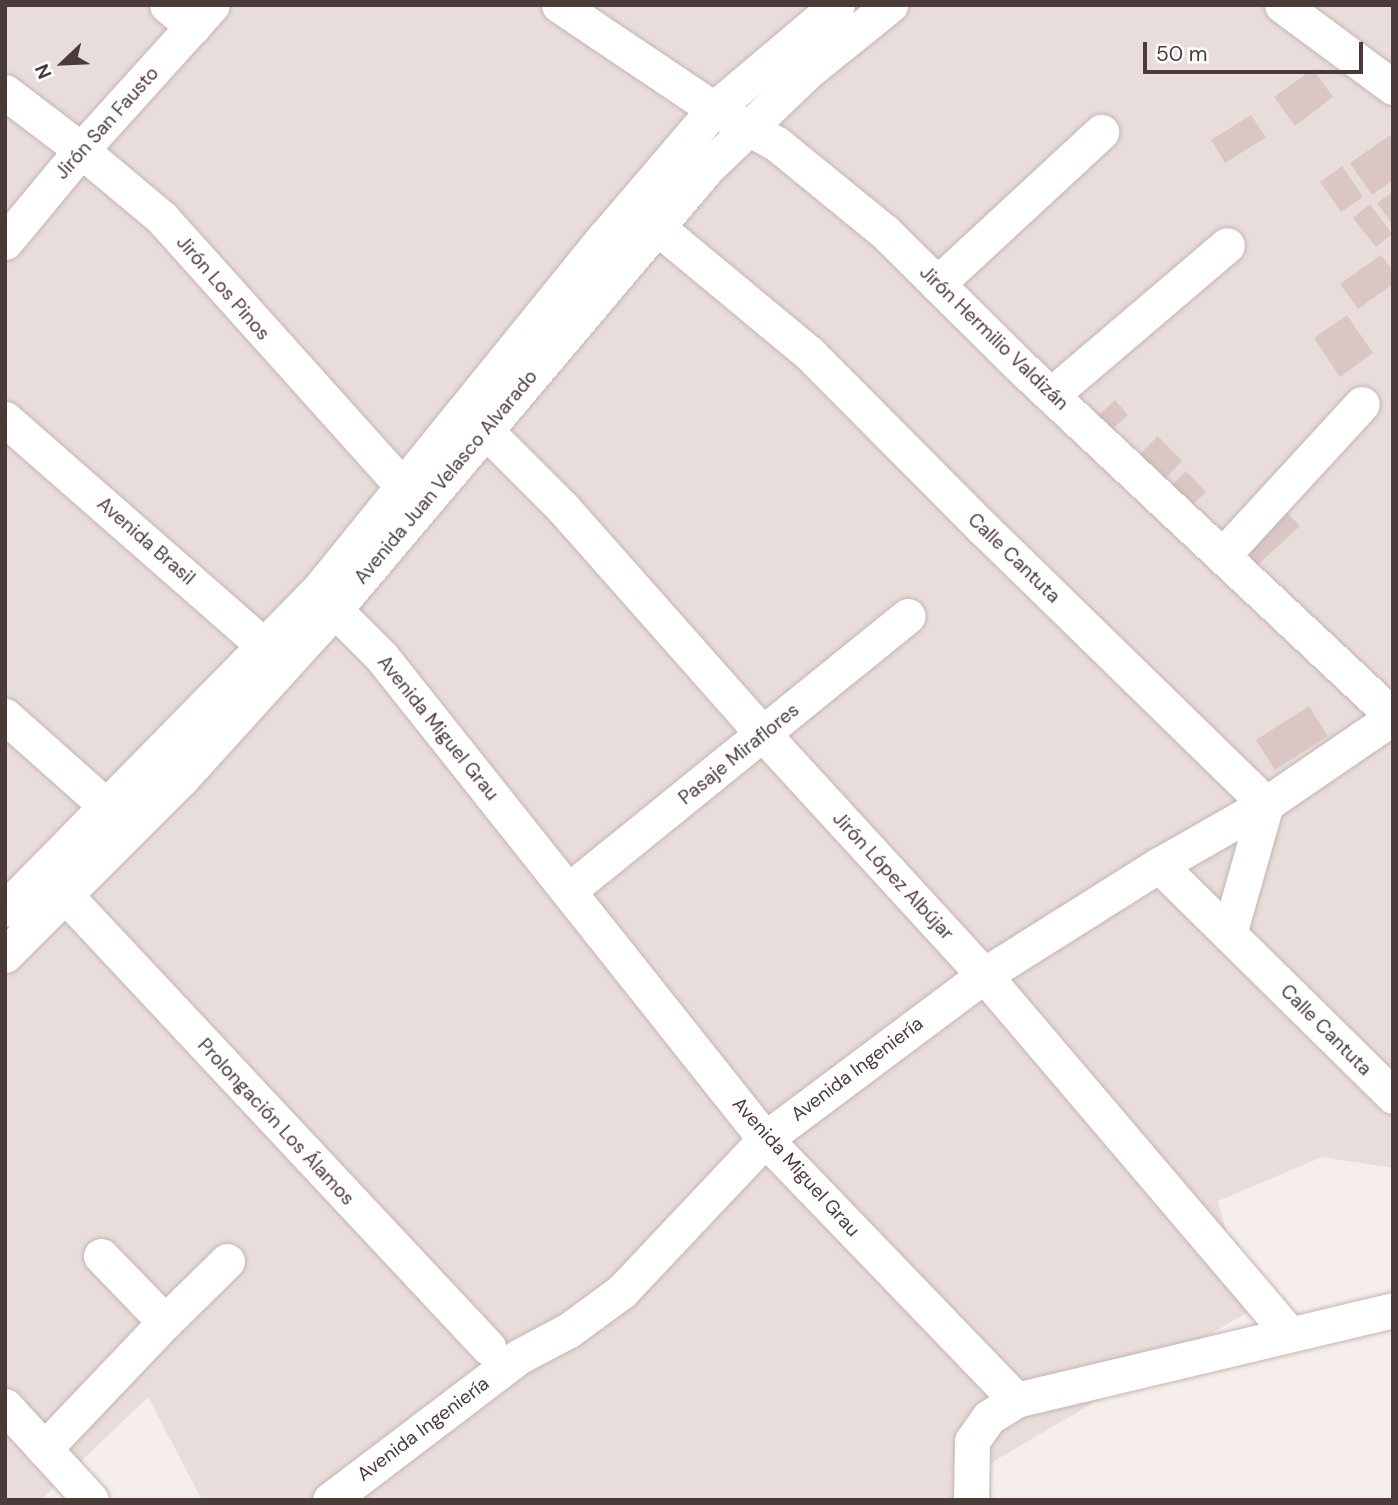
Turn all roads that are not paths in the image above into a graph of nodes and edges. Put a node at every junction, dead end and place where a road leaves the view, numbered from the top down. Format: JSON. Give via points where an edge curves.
{"nodes":[{"id":1,"x":167,"y":5,"type":"edge"},
{"id":2,"x":559,"y":5,"type":"edge"},
{"id":3,"x":837,"y":5,"type":"edge"},
{"id":4,"x":890,"y":5,"type":"edge"},
{"id":5,"x":1282,"y":5,"type":"edge"},
{"id":6,"x":203,"y":16,"type":"edge"},
{"id":7,"x":1393,"y":87,"type":"edge"},
{"id":8,"x":5,"y":92,"type":"edge"},
{"id":9,"x":714,"y":109,"type":"junction"},
{"id":10,"x":748,"y":128,"type":"junction"},
{"id":11,"x":1101,"y":132,"type":"dead end"},
{"id":12,"x":81,"y":149,"type":"junction"},
{"id":13,"x":657,"y":227,"type":"junction"},
{"id":14,"x":5,"y":242,"type":"edge"},
{"id":15,"x":1227,"y":245,"type":"dead end"},
{"id":16,"x":937,"y":284,"type":"junction"},
{"id":17,"x":1051,"y":395,"type":"junction"},
{"id":18,"x":1362,"y":404,"type":"dead end"},
{"id":19,"x":5,"y":419,"type":"edge"},
{"id":20,"x":485,"y":430,"type":"junction"},
{"id":21,"x":412,"y":497,"type":"junction"},
{"id":22,"x":1223,"y":555,"type":"junction"},
{"id":23,"x":326,"y":601,"type":"junction"},
{"id":24,"x":908,"y":616,"type":"dead end"},
{"id":25,"x":276,"y":655,"type":"junction"},
{"id":26,"x":5,"y":716,"type":"edge"},
{"id":27,"x":1393,"y":716,"type":"edge"},
{"id":28,"x":764,"y":735,"type":"junction"},
{"id":29,"x":1266,"y":804,"type":"junction"},
{"id":30,"x":107,"y":807,"type":"junction"},
{"id":31,"x":1159,"y":865,"type":"junction"},
{"id":32,"x":568,"y":891,"type":"junction"},
{"id":33,"x":66,"y":896,"type":"junction"},
{"id":34,"x":5,"y":909,"type":"edge"},
{"id":35,"x":1228,"y":934,"type":"junction"},
{"id":36,"x":5,"y":955,"type":"edge"},
{"id":37,"x":984,"y":975,"type":"junction"},
{"id":38,"x":1393,"y":1096,"type":"edge"},
{"id":39,"x":765,"y":1139,"type":"junction"},
{"id":40,"x":101,"y":1256,"type":"dead end"},
{"id":41,"x":228,"y":1261,"type":"dead end"},
{"id":42,"x":1393,"y":1310,"type":"edge"},
{"id":43,"x":165,"y":1322,"type":"junction"},
{"id":44,"x":1289,"y":1334,"type":"junction"},
{"id":45,"x":488,"y":1347,"type":"dead end"},
{"id":46,"x":1016,"y":1400,"type":"junction"},
{"id":47,"x":5,"y":1406,"type":"edge"},
{"id":48,"x":44,"y":1449,"type":"junction"},
{"id":49,"x":91,"y":1500,"type":"edge"},
{"id":50,"x":330,"y":1500,"type":"edge"},
{"id":51,"x":971,"y":1500,"type":"edge"}],
"edges":[{"from":1,"to":6,"type":"street"},
{"from":2,"to":9,"type":"street","name":"Jirón Hermilio Valdizán"},
{"from":3,"to":9,"type":"street","name":"Avenida Juan Velasco Alvarado"},
{"from":4,"to":10,"type":"street","name":"Avenida Juan Velasco Alvarado","via":[[807,72]]},
{"from":5,"to":7,"type":"street"},
{"from":6,"to":12,"type":"street","name":"Jirón San Fausto"},
{"from":8,"to":12,"type":"street","name":"Jirón Los Pinos"},
{"from":9,"to":10,"type":"street","name":"Jirón Hermilio Valdizán"},
{"from":9,"to":21,"type":"street","name":"Avenida Juan Velasco Alvarado","via":[[604,237]]},
{"from":10,"to":13,"type":"street","name":"Avenida Juan Velasco Alvarado"},
{"from":10,"to":16,"type":"street","name":"Jirón Hermilio Valdizán","via":[[777,144],[853,206]]},
{"from":11,"to":16,"type":"street"},
{"from":12,"to":14,"type":"street","name":"Jirón San Fausto"},
{"from":12,"to":21,"type":"street","name":"Jirón Los Pinos","via":[[162,218]]},
{"from":13,"to":20,"type":"street","name":"Avenida Juan Velasco Alvarado"},
{"from":13,"to":29,"type":"street","name":"Calle Cantuta","via":[[809,352]]},
{"from":15,"to":17,"type":"street"},
{"from":16,"to":17,"type":"street","name":"Jirón Hermilio Valdizán"},
{"from":17,"to":22,"type":"street","name":"Jirón Hermilio Valdizán"},
{"from":18,"to":22,"type":"street"},
{"from":19,"to":25,"type":"street","name":"Avenida Brasil"},
{"from":20,"to":21,"type":"street","name":"Avenida Juan Velasco Alvarado"},
{"from":20,"to":28,"type":"street","name":"Jirón López Albújar","via":[[563,508]]},
{"from":21,"to":23,"type":"street","name":"Avenida Juan Velasco Alvarado"},
{"from":22,"to":27,"type":"street","name":"Jirón Hermilio Valdizán"},
{"from":23,"to":25,"type":"street","name":"Avenida Juan Velasco Alvarado"},
{"from":23,"to":32,"type":"street","name":"Avenida Miguel Grau","via":[[381,656]]},
{"from":24,"to":28,"type":"street","name":"Pasaje Miraflores"},
{"from":25,"to":30,"type":"street","name":"Avenida Juan Velasco Alvarado"},
{"from":25,"to":33,"type":"street","name":"Avenida Juan Velasco Alvarado","via":[[181,779]]},
{"from":26,"to":30,"type":"street"},
{"from":27,"to":29,"type":"street","name":"Avenida Ingeniería"},
{"from":28,"to":32,"type":"street","name":"Pasaje Miraflores"},
{"from":28,"to":37,"type":"street","name":"Jirón López Albújar"},
{"from":29,"to":31,"type":"street","name":"Avenida Ingeniería"},
{"from":29,"to":35,"type":"street"},
{"from":30,"to":34,"type":"street","name":"Avenida Juan Velasco Alvarado"},
{"from":31,"to":35,"type":"street","name":"Calle Cantuta"},
{"from":31,"to":37,"type":"street","name":"Avenida Ingeniería"},
{"from":32,"to":39,"type":"street","name":"Avenida Miguel Grau"},
{"from":33,"to":36,"type":"street","name":"Avenida Juan Velasco Alvarado"},
{"from":33,"to":45,"type":"street","name":"Prolongación Los Álamos"},
{"from":35,"to":38,"type":"street","name":"Calle Cantuta"},
{"from":37,"to":39,"type":"street","name":"Avenida Ingeniería"},
{"from":37,"to":44,"type":"street","name":"Jirón López Albújar"},
{"from":39,"to":46,"type":"street","name":"Avenida Miguel Grau"},
{"from":39,"to":50,"type":"street","name":"Avenida Ingeniería","via":[[622,1291],[569,1330],[520,1356]]},
{"from":40,"to":43,"type":"street"},
{"from":41,"to":43,"type":"street"},
{"from":42,"to":44,"type":"street"},
{"from":43,"to":48,"type":"street"},
{"from":44,"to":46,"type":"street"},
{"from":46,"to":51,"type":"street","via":[[989,1417],[972,1441]]},
{"from":47,"to":48,"type":"street"},
{"from":48,"to":49,"type":"street"}]}
